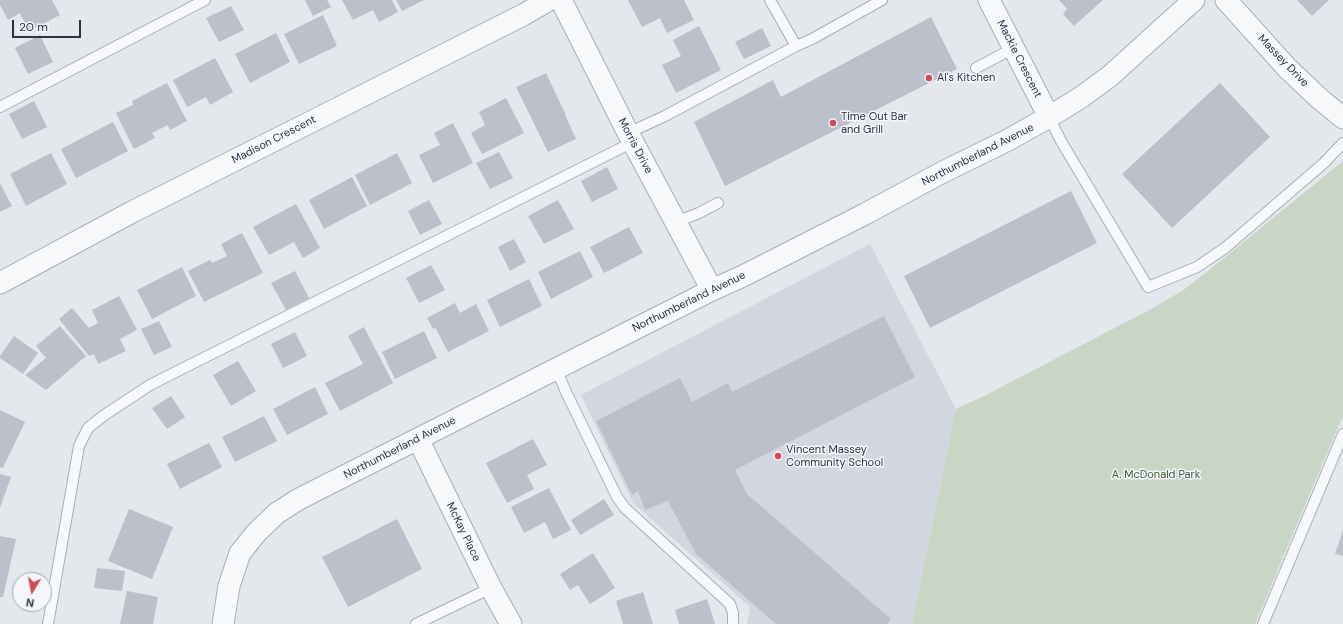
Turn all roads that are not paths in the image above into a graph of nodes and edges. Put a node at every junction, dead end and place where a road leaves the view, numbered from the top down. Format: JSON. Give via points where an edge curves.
{"nodes":[{"id":1,"x":205,"y":0,"type":"edge"},
{"id":2,"x":549,"y":0,"type":"edge"},
{"id":3,"x":561,"y":0,"type":"edge"},
{"id":4,"x":770,"y":0,"type":"edge"},
{"id":5,"x":882,"y":0,"type":"edge"},
{"id":6,"x":989,"y":0,"type":"edge"},
{"id":7,"x":1194,"y":0,"type":"edge"},
{"id":8,"x":1226,"y":0,"type":"edge"},
{"id":9,"x":796,"y":46,"type":"junction"},
{"id":10,"x":1014,"y":48,"type":"junction"},
{"id":11,"x":976,"y":68,"type":"dead end"},
{"id":12,"x":0,"y":107,"type":"edge"},
{"id":13,"x":1049,"y":117,"type":"junction"},
{"id":14,"x":1343,"y":118,"type":"edge"},
{"id":15,"x":631,"y":138,"type":"junction"},
{"id":16,"x":1343,"y":143,"type":"edge"},
{"id":17,"x":718,"y":203,"type":"dead end"},
{"id":18,"x":675,"y":222,"type":"junction"},
{"id":19,"x":0,"y":283,"type":"edge"},
{"id":20,"x":712,"y":290,"type":"junction"},
{"id":21,"x":556,"y":368,"type":"junction"},
{"id":22,"x":1343,"y":434,"type":"edge"},
{"id":23,"x":418,"y":439,"type":"junction"},
{"id":24,"x":491,"y":588,"type":"junction"},
{"id":25,"x":48,"y":624,"type":"edge"},
{"id":26,"x":223,"y":624,"type":"edge"},
{"id":27,"x":416,"y":624,"type":"edge"},
{"id":28,"x":511,"y":624,"type":"edge"},
{"id":29,"x":733,"y":624,"type":"edge"},
{"id":30,"x":1263,"y":624,"type":"edge"}],
"edges":[{"from":1,"to":12,"type":"lane"},
{"from":2,"to":19,"type":"street","name":"Madison Crescent","via":[[132,212]]},
{"from":3,"to":15,"type":"street","name":"Morris Drive"},
{"from":4,"to":9,"type":"lane"},
{"from":5,"to":9,"type":"lane"},
{"from":6,"to":10,"type":"street","name":"Mackie Crescent"},
{"from":7,"to":13,"type":"street","name":"Northumberland Avenue","via":[[1110,76]]},
{"from":8,"to":14,"type":"street","name":"Massey Drive","via":[[1288,69]]},
{"from":9,"to":15,"type":"lane","via":[[658,119]]},
{"from":10,"to":11,"type":"lane"},
{"from":10,"to":13,"type":"street","name":"Mackie Crescent"},
{"from":13,"to":16,"type":"lane","via":[[1148,287],[1197,267],[1225,248],[1324,163]]},
{"from":13,"to":20,"type":"street","name":"Northumberland Avenue","via":[[865,214]]},
{"from":15,"to":18,"type":"street","name":"Morris Drive"},
{"from":15,"to":25,"type":"lane","via":[[150,385],[88,428],[79,446]]},
{"from":17,"to":18,"type":"lane"},
{"from":18,"to":20,"type":"street","name":"Morris Drive"},
{"from":20,"to":21,"type":"street","name":"Northumberland Avenue"},
{"from":21,"to":23,"type":"street","name":"Northumberland Avenue"},
{"from":21,"to":29,"type":"lane","via":[[625,508],[730,604]]},
{"from":22,"to":30,"type":"lane"},
{"from":23,"to":24,"type":"street","name":"McKay Place"},
{"from":23,"to":26,"type":"street","name":"Northumberland Avenue","via":[[299,499],[277,513],[262,527],[240,553],[229,586]]},
{"from":24,"to":27,"type":"lane"},
{"from":24,"to":28,"type":"street","name":"McKay Place"}]}
